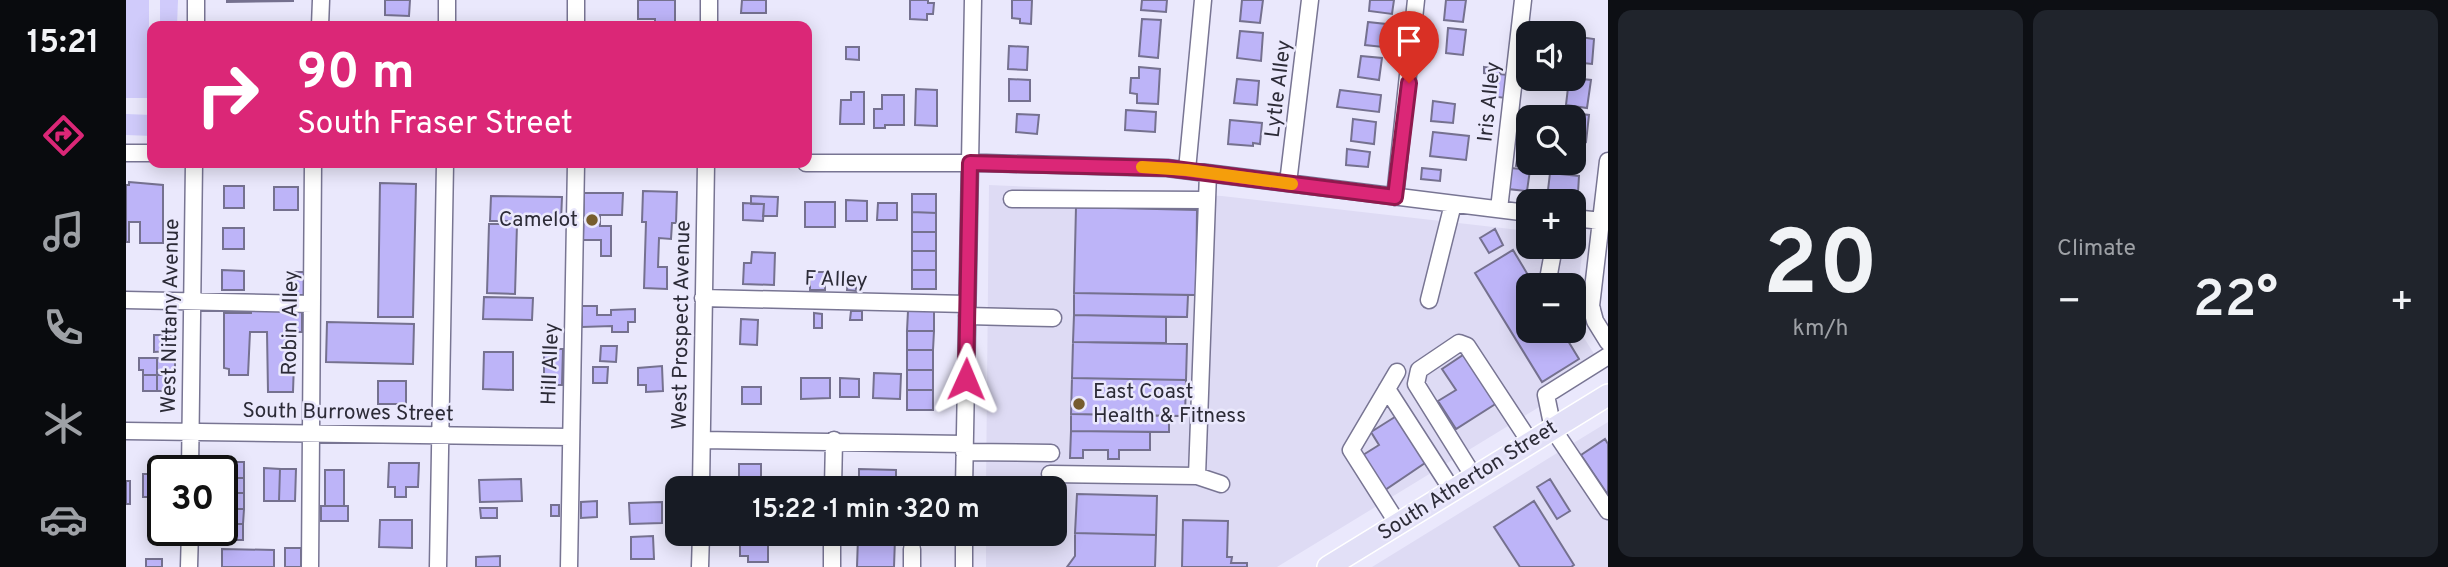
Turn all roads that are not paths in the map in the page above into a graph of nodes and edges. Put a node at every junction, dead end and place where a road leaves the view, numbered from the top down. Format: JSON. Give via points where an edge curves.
{"nodes":[{"id":1,"x":197,"y":0,"type":"edge"},
{"id":2,"x":321,"y":0,"type":"edge"},
{"id":3,"x":447,"y":0,"type":"edge"},
{"id":4,"x":576,"y":0,"type":"edge"},
{"id":5,"x":709,"y":0,"type":"edge"},
{"id":6,"x":973,"y":0,"type":"edge"},
{"id":7,"x":1203,"y":0,"type":"edge"},
{"id":8,"x":1310,"y":0,"type":"edge"},
{"id":9,"x":1416,"y":0,"type":"edge"},
{"id":10,"x":1523,"y":0,"type":"edge"},
{"id":11,"x":196,"y":21,"type":"edge"},
{"id":12,"x":320,"y":21,"type":"edge"},
{"id":13,"x":447,"y":21,"type":"edge"},
{"id":14,"x":576,"y":21,"type":"edge"},
{"id":15,"x":709,"y":21,"type":"edge"},
{"id":16,"x":126,"y":153,"type":"edge"},
{"id":17,"x":147,"y":153,"type":"edge"},
{"id":18,"x":1608,"y":161,"type":"edge"},
{"id":19,"x":812,"y":163,"type":"edge"},
{"id":20,"x":970,"y":163,"type":"junction"},
{"id":21,"x":194,"y":168,"type":"edge"},
{"id":22,"x":313,"y":168,"type":"edge"},
{"id":23,"x":444,"y":168,"type":"edge"},
{"id":24,"x":576,"y":168,"type":"edge"},
{"id":25,"x":706,"y":168,"type":"edge"},
{"id":26,"x":1187,"y":170,"type":"junction"},
{"id":27,"x":1208,"y":173,"type":"junction"},
{"id":28,"x":1288,"y":183,"type":"junction"},
{"id":29,"x":1395,"y":197,"type":"junction"},
{"id":30,"x":1012,"y":199,"type":"dead end"},
{"id":31,"x":1206,"y":200,"type":"junction"},
{"id":32,"x":1453,"y":204,"type":"junction"},
{"id":33,"x":1499,"y":209,"type":"junction"},
{"id":34,"x":1516,"y":211,"type":"edge"},
{"id":35,"x":1604,"y":213,"type":"edge"},
{"id":36,"x":1586,"y":216,"type":"edge"},
{"id":37,"x":704,"y":298,"type":"junction"},
{"id":38,"x":126,"y":300,"type":"edge"},
{"id":39,"x":1430,"y":300,"type":"dead end"},
{"id":40,"x":191,"y":303,"type":"junction"},
{"id":41,"x":312,"y":304,"type":"junction"},
{"id":42,"x":1586,"y":308,"type":"edge"},
{"id":43,"x":1592,"y":309,"type":"junction"},
{"id":44,"x":967,"y":310,"type":"junction"},
{"id":45,"x":1053,"y":317,"type":"dead end"},
{"id":46,"x":1608,"y":342,"type":"edge"},
{"id":47,"x":1608,"y":356,"type":"edge"},
{"id":48,"x":1397,"y":372,"type":"dead end"},
{"id":49,"x":1387,"y":389,"type":"junction"},
{"id":50,"x":1608,"y":395,"type":"edge"},
{"id":51,"x":1553,"y":429,"type":"junction"},
{"id":52,"x":126,"y":431,"type":"edge"},
{"id":53,"x":191,"y":432,"type":"junction"},
{"id":54,"x":311,"y":434,"type":"junction"},
{"id":55,"x":441,"y":436,"type":"junction"},
{"id":56,"x":570,"y":437,"type":"junction"},
{"id":57,"x":702,"y":440,"type":"junction"},
{"id":58,"x":834,"y":440,"type":"junction"},
{"id":59,"x":1530,"y":443,"type":"junction"},
{"id":60,"x":964,"y":448,"type":"junction"},
{"id":61,"x":1051,"y":453,"type":"dead end"},
{"id":62,"x":190,"y":455,"type":"edge"},
{"id":63,"x":1050,"y":474,"type":"dead end"},
{"id":64,"x":701,"y":476,"type":"edge"},
{"id":65,"x":833,"y":476,"type":"edge"},
{"id":66,"x":964,"y":476,"type":"edge"},
{"id":67,"x":1197,"y":476,"type":"junction"},
{"id":68,"x":1474,"y":477,"type":"junction"},
{"id":69,"x":1221,"y":484,"type":"dead end"},
{"id":70,"x":1452,"y":490,"type":"junction"},
{"id":71,"x":1608,"y":511,"type":"edge"},
{"id":72,"x":1398,"y":524,"type":"junction"},
{"id":73,"x":190,"y":546,"type":"edge"},
{"id":74,"x":701,"y":546,"type":"edge"},
{"id":75,"x":832,"y":546,"type":"edge"},
{"id":76,"x":964,"y":546,"type":"edge"},
{"id":77,"x":912,"y":549,"type":"dead end"},
{"id":78,"x":190,"y":567,"type":"edge"},
{"id":79,"x":310,"y":567,"type":"edge"},
{"id":80,"x":438,"y":567,"type":"edge"},
{"id":81,"x":569,"y":567,"type":"edge"},
{"id":82,"x":700,"y":567,"type":"edge"},
{"id":83,"x":832,"y":567,"type":"edge"},
{"id":84,"x":912,"y":567,"type":"edge"},
{"id":85,"x":964,"y":567,"type":"edge"},
{"id":86,"x":1328,"y":567,"type":"edge"}],
"edges":[{"from":1,"to":11,"type":"street"},
{"from":2,"to":12,"type":"street"},
{"from":3,"to":13,"type":"street"},
{"from":4,"to":14,"type":"street"},
{"from":5,"to":15,"type":"street"},
{"from":6,"to":20,"type":"street"},
{"from":7,"to":26,"type":"street"},
{"from":8,"to":28,"type":"street","name":"Lytle Alley"},
{"from":9,"to":29,"type":"street"},
{"from":10,"to":33,"type":"street","name":"Iris Alley"},
{"from":16,"to":17,"type":"street"},
{"from":18,"to":35,"type":"street"},
{"from":19,"to":20,"type":"street"},
{"from":20,"to":26,"type":"street"},
{"from":20,"to":44,"type":"street"},
{"from":21,"to":40,"type":"street","name":"West Nittany Avenue"},
{"from":22,"to":41,"type":"street","name":"Robin Alley"},
{"from":23,"to":55,"type":"street"},
{"from":24,"to":56,"type":"street","name":"Hill Alley"},
{"from":25,"to":37,"type":"street","name":"West Prospect Avenue"},
{"from":26,"to":27,"type":"street"},
{"from":27,"to":28,"type":"street"},
{"from":27,"to":31,"type":"street"},
{"from":28,"to":29,"type":"street"},
{"from":29,"to":32,"type":"street"},
{"from":30,"to":31,"type":"street"},
{"from":31,"to":67,"type":"street"},
{"from":32,"to":33,"type":"street"},
{"from":32,"to":39,"type":"street"},
{"from":33,"to":34,"type":"street"},
{"from":35,"to":36,"type":"street"},
{"from":35,"to":43,"type":"street"},
{"from":37,"to":44,"type":"street","name":"F Alley"},
{"from":37,"to":57,"type":"street","name":"West Prospect Avenue"},
{"from":38,"to":40,"type":"street"},
{"from":40,"to":41,"type":"street"},
{"from":40,"to":53,"type":"street","name":"West Nittany Avenue"},
{"from":41,"to":54,"type":"street","name":"Robin Alley"},
{"from":42,"to":43,"type":"street"},
{"from":43,"to":46,"type":"street"},
{"from":44,"to":45,"type":"street","name":"F Alley"},
{"from":44,"to":60,"type":"street"},
{"from":47,"to":51,"type":"street","via":[[1546,395]]},
{"from":48,"to":49,"type":"street"},
{"from":49,"to":70,"type":"street"},
{"from":49,"to":72,"type":"street","via":[[1351,450]]},
{"from":50,"to":51,"type":"main road","name":"South Atherton Street"},
{"from":51,"to":59,"type":"main road","name":"South Atherton Street"},
{"from":51,"to":71,"type":"street"},
{"from":52,"to":53,"type":"street","name":"South Burrowes Street"},
{"from":53,"to":54,"type":"street","name":"South Burrowes Street"},
{"from":53,"to":62,"type":"street","name":"West Nittany Avenue"},
{"from":54,"to":55,"type":"street","name":"South Burrowes Street"},
{"from":54,"to":79,"type":"street","name":"Robin Alley"},
{"from":55,"to":56,"type":"street","name":"South Burrowes Street"},
{"from":55,"to":80,"type":"street"},
{"from":56,"to":81,"type":"street","name":"Hill Alley"},
{"from":57,"to":58,"type":"street"},
{"from":57,"to":64,"type":"street","name":"West Prospect Avenue"},
{"from":58,"to":60,"type":"street"},
{"from":58,"to":65,"type":"street"},
{"from":59,"to":68,"type":"main road","name":"South Atherton Street"},
{"from":59,"to":68,"type":"street","via":[[1467,346],[1459,343],[1419,370],[1416,384]]},
{"from":60,"to":61,"type":"street"},
{"from":60,"to":66,"type":"street"},
{"from":63,"to":67,"type":"street"},
{"from":67,"to":69,"type":"street"},
{"from":68,"to":70,"type":"main road","name":"South Atherton Street"},
{"from":70,"to":72,"type":"main road","name":"South Atherton Street"},
{"from":72,"to":86,"type":"main road","name":"South Atherton Street"},
{"from":73,"to":78,"type":"street"},
{"from":74,"to":82,"type":"street"},
{"from":75,"to":83,"type":"street"},
{"from":76,"to":85,"type":"street"},
{"from":77,"to":84,"type":"street"}]}
